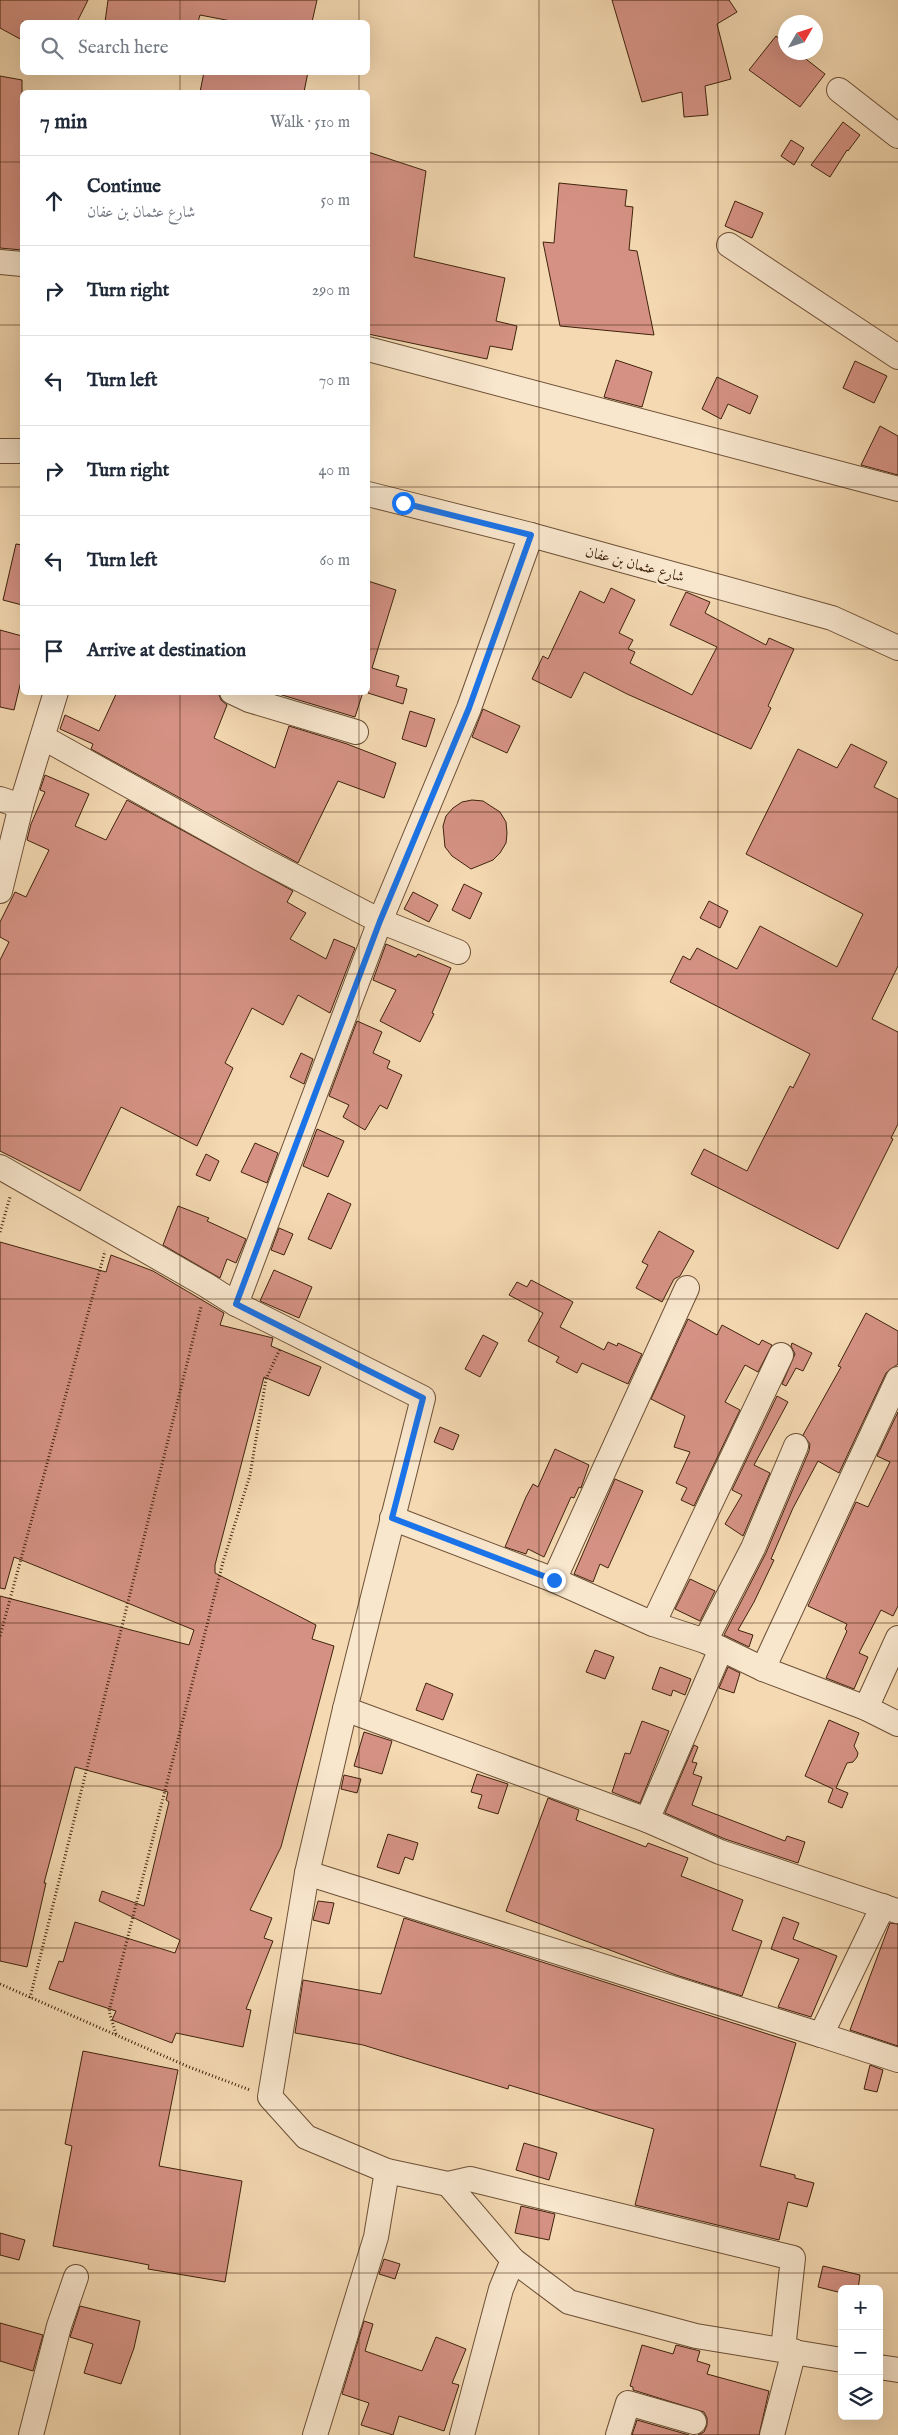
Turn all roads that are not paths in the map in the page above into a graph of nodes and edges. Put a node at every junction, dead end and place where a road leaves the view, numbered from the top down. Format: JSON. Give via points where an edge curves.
{"nodes":[{"id":1,"x":839,"y":90,"type":"dead end"},
{"id":2,"x":898,"y":136,"type":"edge"},
{"id":3,"x":729,"y":245,"type":"dead end"},
{"id":4,"x":0,"y":262,"type":"edge"},
{"id":5,"x":20,"y":264,"type":"edge"},
{"id":6,"x":370,"y":350,"type":"edge"},
{"id":7,"x":898,"y":357,"type":"edge"},
{"id":8,"x":0,"y":451,"type":"edge"},
{"id":9,"x":20,"y":451,"type":"edge"},
{"id":10,"x":898,"y":489,"type":"edge"},
{"id":11,"x":370,"y":495,"type":"edge"},
{"id":12,"x":531,"y":535,"type":"junction"},
{"id":13,"x":898,"y":648,"type":"edge"},
{"id":14,"x":55,"y":695,"type":"edge"},
{"id":15,"x":238,"y":695,"type":"edge"},
{"id":16,"x":356,"y":732,"type":"dead end"},
{"id":17,"x":44,"y":738,"type":"junction"},
{"id":18,"x":10,"y":803,"type":"edge"},
{"id":19,"x":0,"y":891,"type":"edge"},
{"id":20,"x":380,"y":921,"type":"junction"},
{"id":21,"x":458,"y":952,"type":"dead end"},
{"id":22,"x":8,"y":1171,"type":"edge"},
{"id":23,"x":687,"y":1288,"type":"dead end"},
{"id":24,"x":236,"y":1304,"type":"junction"},
{"id":25,"x":781,"y":1355,"type":"dead end"},
{"id":26,"x":898,"y":1378,"type":"edge"},
{"id":27,"x":796,"y":1446,"type":"dead end"},
{"id":28,"x":392,"y":1518,"type":"junction"},
{"id":29,"x":554,"y":1580,"type":"junction"},
{"id":30,"x":653,"y":1624,"type":"junction"},
{"id":31,"x":898,"y":1638,"type":"edge"},
{"id":32,"x":713,"y":1645,"type":"junction"},
{"id":33,"x":762,"y":1669,"type":"junction"},
{"id":34,"x":866,"y":1708,"type":"junction"},
{"id":35,"x":345,"y":1709,"type":"junction"},
{"id":36,"x":898,"y":1724,"type":"edge"},
{"id":37,"x":648,"y":1820,"type":"junction"},
{"id":38,"x":307,"y":1873,"type":"junction"},
{"id":39,"x":890,"y":1908,"type":"edge"},
{"id":40,"x":821,"y":2035,"type":"junction"},
{"id":41,"x":898,"y":2060,"type":"edge"},
{"id":42,"x":386,"y":2171,"type":"junction"},
{"id":43,"x":448,"y":2184,"type":"junction"},
{"id":44,"x":513,"y":2260,"type":"junction"},
{"id":45,"x":76,"y":2277,"type":"dead end"},
{"id":46,"x":788,"y":2350,"type":"junction"},
{"id":47,"x":838,"y":2359,"type":"edge"},
{"id":48,"x":883,"y":2368,"type":"edge"},
{"id":49,"x":898,"y":2370,"type":"edge"},
{"id":50,"x":694,"y":2422,"type":"dead end"},
{"id":51,"x":31,"y":2435,"type":"edge"},
{"id":52,"x":315,"y":2435,"type":"edge"},
{"id":53,"x":462,"y":2435,"type":"edge"},
{"id":54,"x":618,"y":2435,"type":"edge"},
{"id":55,"x":772,"y":2435,"type":"edge"}],
"edges":[{"from":1,"to":2,"type":"street"},
{"from":3,"to":7,"type":"street"},
{"from":4,"to":5,"type":"street"},
{"from":6,"to":10,"type":"street"},
{"from":8,"to":9,"type":"street"},
{"from":11,"to":12,"type":"street","name":"شارع عثمان بن عفان"},
{"from":12,"to":13,"type":"street","name":"شارع عثمان بن عفان","via":[[832,618]]},
{"from":12,"to":20,"type":"street","via":[[469,708]]},
{"from":14,"to":17,"type":"street"},
{"from":15,"to":16,"type":"street"},
{"from":17,"to":18,"type":"street"},
{"from":17,"to":20,"type":"street"},
{"from":18,"to":19,"type":"street"},
{"from":20,"to":21,"type":"street"},
{"from":20,"to":24,"type":"street"},
{"from":22,"to":24,"type":"street"},
{"from":23,"to":29,"type":"street"},
{"from":24,"to":28,"type":"street","via":[[423,1398]]},
{"from":25,"to":30,"type":"street"},
{"from":26,"to":33,"type":"street"},
{"from":27,"to":32,"type":"street"},
{"from":28,"to":29,"type":"street"},
{"from":28,"to":35,"type":"street"},
{"from":29,"to":30,"type":"street"},
{"from":30,"to":32,"type":"street"},
{"from":31,"to":34,"type":"street"},
{"from":32,"to":33,"type":"street"},
{"from":32,"to":37,"type":"street"},
{"from":33,"to":34,"type":"street"},
{"from":34,"to":36,"type":"street"},
{"from":35,"to":37,"type":"street"},
{"from":35,"to":38,"type":"street"},
{"from":37,"to":39,"type":"street","via":[[720,1852]]},
{"from":38,"to":40,"type":"street"},
{"from":38,"to":42,"type":"street","via":[[270,2097],[306,2137]]},
{"from":39,"to":40,"type":"street"},
{"from":40,"to":41,"type":"street"},
{"from":42,"to":43,"type":"street"},
{"from":42,"to":52,"type":"street","via":[[376,2237]]},
{"from":43,"to":44,"type":"street"},
{"from":43,"to":46,"type":"street","via":[[470,2179],[794,2258]]},
{"from":44,"to":46,"type":"street","via":[[569,2302],[696,2336]]},
{"from":44,"to":53,"type":"street"},
{"from":45,"to":51,"type":"street","via":[[59,2326]]},
{"from":46,"to":47,"type":"street"},
{"from":46,"to":55,"type":"street"},
{"from":48,"to":49,"type":"street"},
{"from":50,"to":54,"type":"street","via":[[628,2403]]}]}
